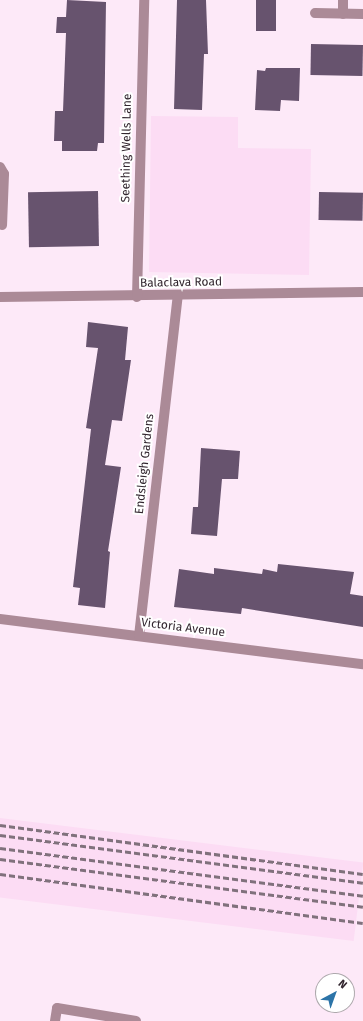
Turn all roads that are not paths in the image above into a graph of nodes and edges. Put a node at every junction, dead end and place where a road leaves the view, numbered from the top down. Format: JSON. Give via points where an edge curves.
{"nodes":[{"id":1,"x":144,"y":0,"type":"edge"},
{"id":2,"x":343,"y":0,"type":"edge"},
{"id":3,"x":315,"y":13,"type":"dead end"},
{"id":4,"x":343,"y":14,"type":"junction"},
{"id":5,"x":363,"y":14,"type":"edge"},
{"id":6,"x":0,"y":167,"type":"edge"},
{"id":7,"x":2,"y":225,"type":"dead end"},
{"id":8,"x":363,"y":292,"type":"edge"},
{"id":9,"x":178,"y":296,"type":"junction"},
{"id":10,"x":0,"y":297,"type":"edge"},
{"id":11,"x":137,"y":297,"type":"junction"},
{"id":12,"x":0,"y":619,"type":"edge"},
{"id":13,"x":139,"y":636,"type":"junction"},
{"id":14,"x":363,"y":664,"type":"edge"},
{"id":15,"x":55,"y":1021,"type":"edge"},
{"id":16,"x":136,"y":1021,"type":"edge"}],
"edges":[{"from":1,"to":11,"type":"street","name":"Seething Wells Lane"},
{"from":2,"to":4,"type":"street"},
{"from":3,"to":4,"type":"street"},
{"from":4,"to":5,"type":"street"},
{"from":6,"to":7,"type":"street","via":[[4,174]]},
{"from":8,"to":9,"type":"street","name":"Balaclava Road"},
{"from":9,"to":11,"type":"street","name":"Balaclava Road"},
{"from":9,"to":13,"type":"street","name":"Endsleigh Gardens"},
{"from":10,"to":11,"type":"street","name":"Balaclava Road"},
{"from":12,"to":13,"type":"street","name":"Victoria Avenue"},
{"from":13,"to":14,"type":"street","name":"Victoria Avenue"},
{"from":15,"to":16,"type":"street","via":[[57,1008]]}]}
